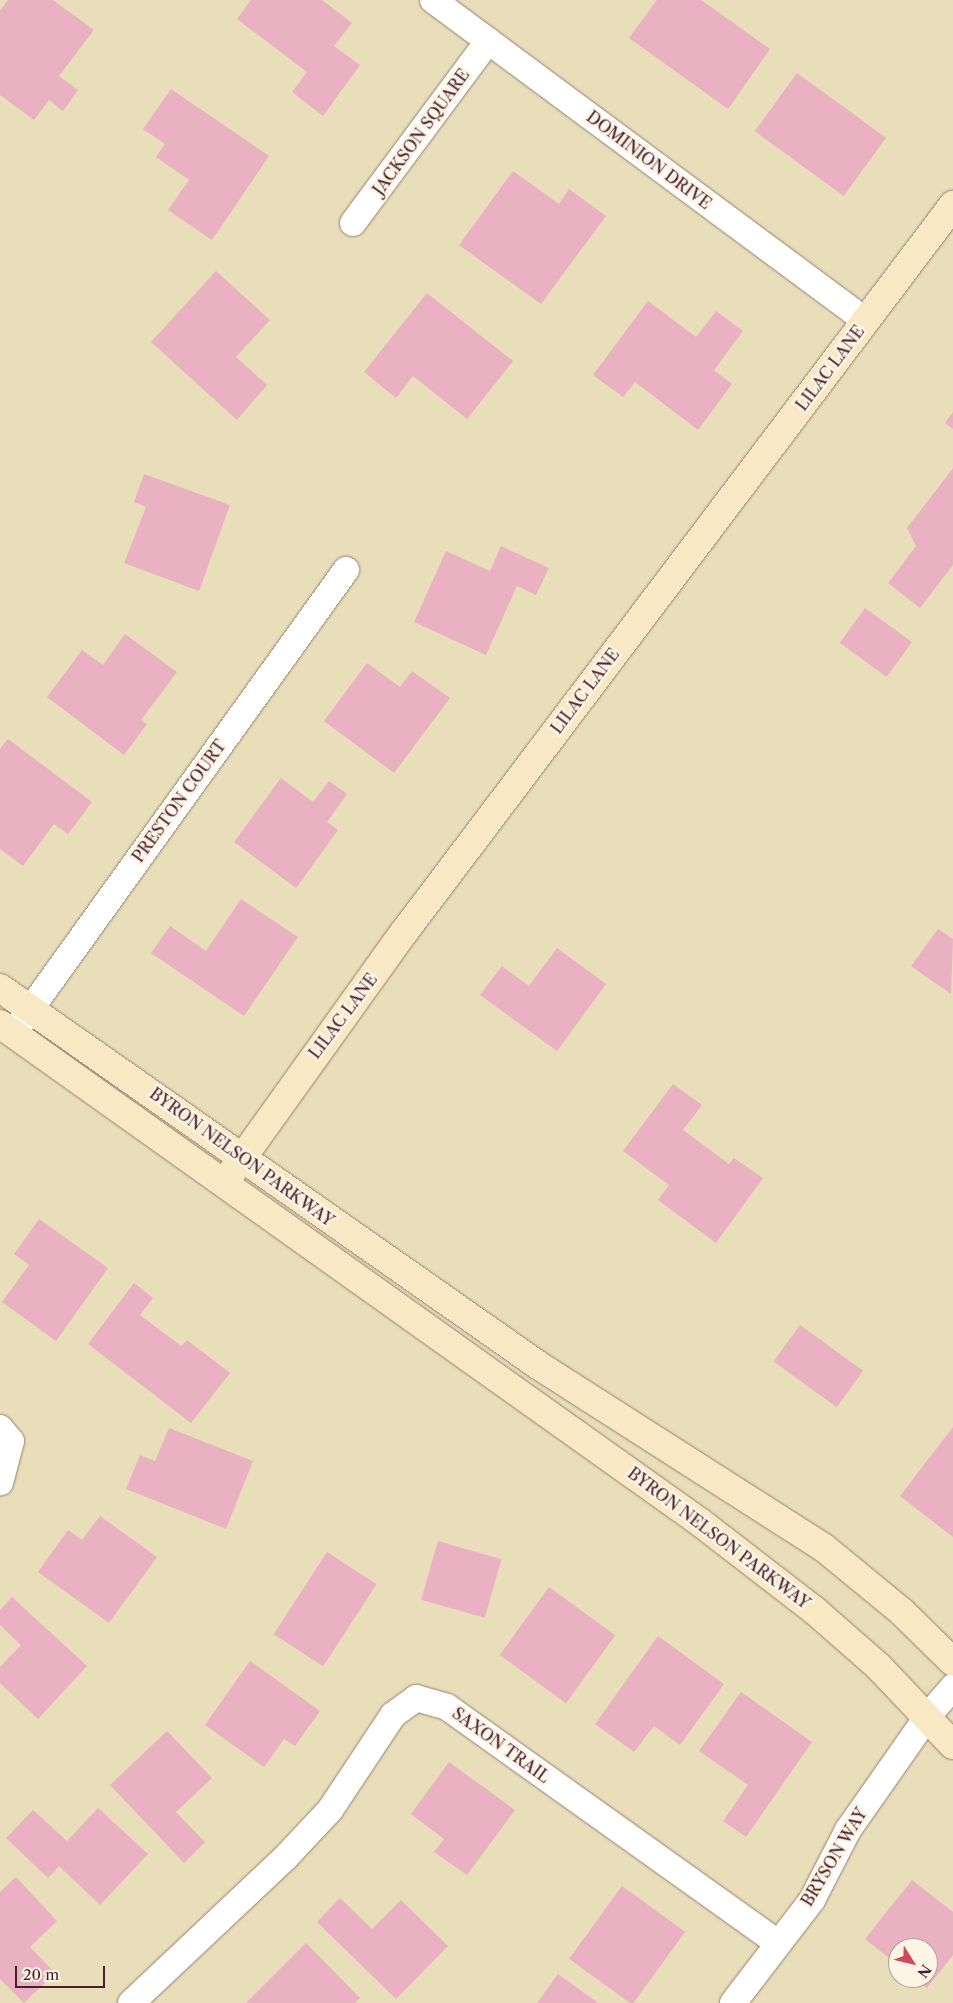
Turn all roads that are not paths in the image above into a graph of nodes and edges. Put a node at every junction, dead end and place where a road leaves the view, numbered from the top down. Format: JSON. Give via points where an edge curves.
{"nodes":[{"id":1,"x":433,"y":0,"type":"edge"},
{"id":2,"x":488,"y":41,"type":"junction"},
{"id":3,"x":953,"y":205,"type":"edge"},
{"id":4,"x":353,"y":223,"type":"dead end"},
{"id":5,"x":866,"y":321,"type":"junction"},
{"id":6,"x":346,"y":570,"type":"dead end"},
{"id":7,"x":0,"y":988,"type":"edge"},
{"id":8,"x":30,"y":1005,"type":"junction"},
{"id":9,"x":7,"y":1028,"type":"edge"},
{"id":10,"x":238,"y":1157,"type":"junction"},
{"id":11,"x":225,"y":1182,"type":"junction"},
{"id":12,"x":484,"y":1327,"type":"junction"},
{"id":13,"x":466,"y":1352,"type":"junction"},
{"id":14,"x":6,"y":1434,"type":"edge"},
{"id":15,"x":0,"y":1483,"type":"edge"},
{"id":16,"x":953,"y":1662,"type":"edge"},
{"id":17,"x":953,"y":1687,"type":"edge"},
{"id":18,"x":927,"y":1717,"type":"junction"},
{"id":19,"x":953,"y":1745,"type":"edge"},
{"id":20,"x":776,"y":1942,"type":"junction"},
{"id":21,"x":130,"y":2003,"type":"edge"},
{"id":22,"x":733,"y":2003,"type":"edge"}],
"edges":[{"from":1,"to":2,"type":"street","name":"DOMINION DRIVE"},
{"from":2,"to":4,"type":"street","name":"JACKSON SQUARE"},
{"from":2,"to":5,"type":"street","name":"DOMINION DRIVE"},
{"from":3,"to":5,"type":"street","name":"LILAC LANE"},
{"from":5,"to":10,"type":"street","name":"LILAC LANE"},
{"from":6,"to":8,"type":"street","name":"PRESTON COURT"},
{"from":7,"to":8,"type":"street","name":"BYRON NELSON PARKWAY"},
{"from":8,"to":9,"type":"street","name":"PRESTON COURT"},
{"from":8,"to":10,"type":"street","name":"BYRON NELSON PARKWAY"},
{"from":9,"to":11,"type":"street","name":"BYRON NELSON PARKWAY"},
{"from":10,"to":11,"type":"street","name":"LILAC LANE"},
{"from":10,"to":12,"type":"street","name":"BYRON NELSON PARKWAY"},
{"from":11,"to":13,"type":"street","name":"BYRON NELSON PARKWAY"},
{"from":12,"to":13,"type":"street"},
{"from":12,"to":16,"type":"street","name":"BYRON NELSON PARKWAY","via":[[823,1547],[902,1612]]},
{"from":13,"to":18,"type":"street","name":"BYRON NELSON PARKWAY","via":[[814,1610]]},
{"from":14,"to":15,"type":"street"},
{"from":17,"to":18,"type":"street","name":"BRYSON WAY"},
{"from":18,"to":19,"type":"street","name":"BYRON NELSON PARKWAY"},
{"from":18,"to":20,"type":"street","name":"BRYSON WAY","via":[[848,1830],[812,1900]]},
{"from":20,"to":21,"type":"street","name":"SAXON TRAIL","via":[[447,1706],[416,1698],[392,1715],[330,1810],[285,1858]]},
{"from":20,"to":22,"type":"street","name":"BRYSON WAY"}]}
